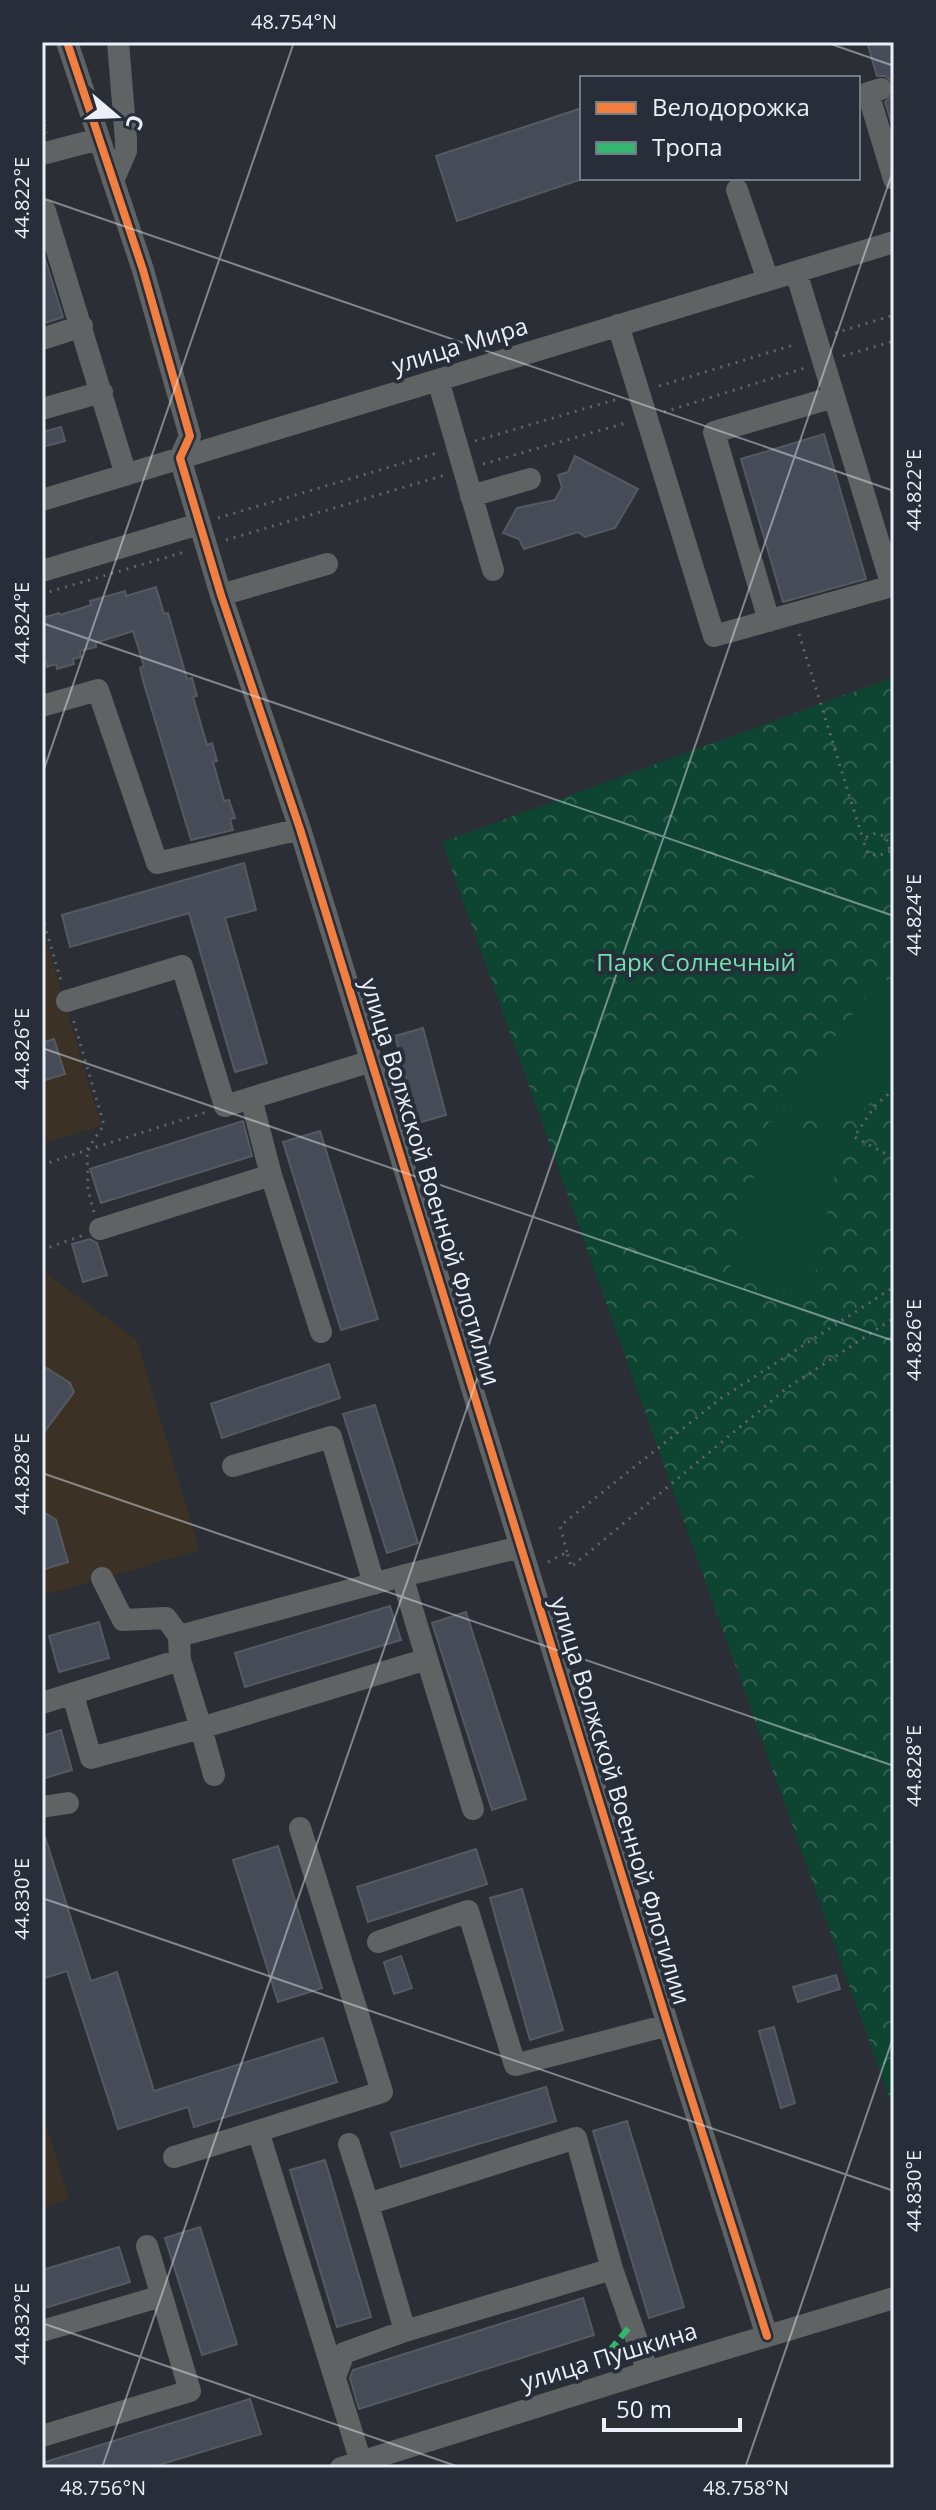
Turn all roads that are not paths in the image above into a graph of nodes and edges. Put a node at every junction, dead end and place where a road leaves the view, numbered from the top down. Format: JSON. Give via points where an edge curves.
{"nodes":[{"id":1,"x":67,"y":42,"type":"edge"},
{"id":2,"x":118,"y":42,"type":"edge"},
{"id":3,"x":881,"y":89,"type":"dead end"},
{"id":4,"x":888,"y":135,"type":"edge"},
{"id":5,"x":99,"y":139,"type":"junction"},
{"id":6,"x":42,"y":154,"type":"edge"},
{"id":7,"x":894,"y":179,"type":"edge"},
{"id":8,"x":113,"y":181,"type":"junction"},
{"id":9,"x":737,"y":190,"type":"dead end"},
{"id":10,"x":45,"y":211,"type":"dead end"},
{"id":11,"x":894,"y":242,"type":"edge"},
{"id":12,"x":796,"y":272,"type":"junction"},
{"id":13,"x":768,"y":280,"type":"junction"},
{"id":14,"x":618,"y":325,"type":"junction"},
{"id":15,"x":82,"y":326,"type":"junction"},
{"id":16,"x":42,"y":339,"type":"edge"},
{"id":17,"x":438,"y":380,"type":"junction"},
{"id":18,"x":102,"y":392,"type":"junction"},
{"id":19,"x":834,"y":397,"type":"junction"},
{"id":20,"x":42,"y":409,"type":"edge"},
{"id":21,"x":180,"y":458,"type":"junction"},
{"id":22,"x":126,"y":475,"type":"junction"},
{"id":23,"x":530,"y":479,"type":"dead end"},
{"id":24,"x":471,"y":496,"type":"junction"},
{"id":25,"x":42,"y":500,"type":"edge"},
{"id":26,"x":199,"y":524,"type":"junction"},
{"id":27,"x":327,"y":564,"type":"dead end"},
{"id":28,"x":493,"y":570,"type":"dead end"},
{"id":29,"x":42,"y":571,"type":"edge"},
{"id":30,"x":221,"y":595,"type":"junction"},
{"id":31,"x":769,"y":621,"type":"junction"},
{"id":32,"x":42,"y":706,"type":"edge"},
{"id":33,"x":300,"y":829,"type":"junction"},
{"id":34,"x":67,"y":1001,"type":"road end"},
{"id":35,"x":372,"y":1061,"type":"junction"},
{"id":36,"x":251,"y":1098,"type":"junction"},
{"id":37,"x":271,"y":1175,"type":"junction"},
{"id":38,"x":100,"y":1229,"type":"road end"},
{"id":39,"x":321,"y":1332,"type":"dead end"},
{"id":40,"x":233,"y":1466,"type":"dead end"},
{"id":41,"x":521,"y":1547,"type":"junction"},
{"id":42,"x":402,"y":1576,"type":"junction"},
{"id":43,"x":102,"y":1578,"type":"dead end"},
{"id":44,"x":374,"y":1584,"type":"junction"},
{"id":45,"x":179,"y":1636,"type":"junction"},
{"id":46,"x":427,"y":1659,"type":"junction"},
{"id":47,"x":180,"y":1660,"type":"junction"},
{"id":48,"x":73,"y":1695,"type":"junction"},
{"id":49,"x":42,"y":1703,"type":"edge"},
{"id":50,"x":201,"y":1728,"type":"junction"},
{"id":51,"x":214,"y":1775,"type":"dead end"},
{"id":52,"x":68,"y":1803,"type":"dead end"},
{"id":53,"x":42,"y":1807,"type":"edge"},
{"id":54,"x":473,"y":1809,"type":"dead end"},
{"id":55,"x":300,"y":1828,"type":"dead end"},
{"id":56,"x":378,"y":1942,"type":"dead end"},
{"id":57,"x":668,"y":2025,"type":"junction"},
{"id":58,"x":258,"y":2131,"type":"junction"},
{"id":59,"x":349,"y":2144,"type":"dead end"},
{"id":60,"x":174,"y":2157,"type":"dead end"},
{"id":61,"x":368,"y":2204,"type":"junction"},
{"id":62,"x":147,"y":2246,"type":"dead end"},
{"id":63,"x":612,"y":2269,"type":"junction"},
{"id":64,"x":162,"y":2296,"type":"junction"},
{"id":65,"x":894,"y":2298,"type":"edge"},
{"id":66,"x":42,"y":2331,"type":"edge"},
{"id":67,"x":405,"y":2331,"type":"junction"},
{"id":68,"x":767,"y":2336,"type":"junction"},
{"id":69,"x":648,"y":2372,"type":"junction"},
{"id":70,"x":335,"y":2377,"type":"junction"},
{"id":71,"x":42,"y":2436,"type":"edge"},
{"id":72,"x":351,"y":2466,"type":"edge"}],
"edges":[{"from":1,"to":5,"type":"street","name":"улица Волжской Военной Флотилии"},
{"from":2,"to":8,"type":"street","via":[[126,151]]},
{"from":3,"to":4,"type":"street","via":[[868,93]]},
{"from":4,"to":7,"type":"street"},
{"from":5,"to":6,"type":"street"},
{"from":5,"to":8,"type":"street","name":"улица Волжской Военной Флотилии"},
{"from":8,"to":21,"type":"street","name":"улица Волжской Военной Флотилии","via":[[190,436]]},
{"from":9,"to":13,"type":"street"},
{"from":10,"to":15,"type":"street"},
{"from":11,"to":12,"type":"street","name":"улица Мира"},
{"from":12,"to":13,"type":"street","name":"улица Мира"},
{"from":12,"to":19,"type":"street"},
{"from":13,"to":14,"type":"street","name":"улица Мира"},
{"from":14,"to":17,"type":"street","name":"улица Мира"},
{"from":14,"to":31,"type":"street","via":[[714,636]]},
{"from":15,"to":16,"type":"street"},
{"from":15,"to":18,"type":"street"},
{"from":17,"to":21,"type":"street","name":"улица Мира"},
{"from":17,"to":24,"type":"street"},
{"from":18,"to":20,"type":"street"},
{"from":18,"to":22,"type":"street"},
{"from":19,"to":31,"type":"street","via":[[714,432]]},
{"from":19,"to":31,"type":"street","via":[[892,586]]},
{"from":21,"to":22,"type":"street","name":"улица Мира"},
{"from":21,"to":26,"type":"street","name":"улица Волжской Военной Флотилии"},
{"from":22,"to":25,"type":"street","name":"улица Мира"},
{"from":23,"to":24,"type":"street"},
{"from":24,"to":28,"type":"street"},
{"from":26,"to":29,"type":"street"},
{"from":26,"to":30,"type":"street","name":"улица Волжской Военной Флотилии"},
{"from":27,"to":30,"type":"street"},
{"from":30,"to":33,"type":"street","name":"улица Волжской Военной Флотилии"},
{"from":32,"to":33,"type":"street","via":[[98,690],[157,863]]},
{"from":33,"to":35,"type":"street","name":"улица Волжской Военной Флотилии"},
{"from":34,"to":36,"type":"street","via":[[182,966],[225,1106]]},
{"from":35,"to":36,"type":"street"},
{"from":35,"to":41,"type":"street","name":"улица Волжской Военной Флотилии"},
{"from":36,"to":37,"type":"street"},
{"from":37,"to":38,"type":"street"},
{"from":37,"to":39,"type":"street"},
{"from":40,"to":44,"type":"street","via":[[331,1437]]},
{"from":41,"to":42,"type":"street"},
{"from":41,"to":57,"type":"street","name":"улица Волжской Военной Флотилии"},
{"from":42,"to":44,"type":"street"},
{"from":42,"to":46,"type":"street"},
{"from":43,"to":45,"type":"street","via":[[123,1620],[166,1618]]},
{"from":44,"to":45,"type":"street"},
{"from":45,"to":47,"type":"street"},
{"from":46,"to":50,"type":"street"},
{"from":46,"to":54,"type":"street"},
{"from":47,"to":48,"type":"street"},
{"from":47,"to":50,"type":"street"},
{"from":48,"to":49,"type":"street"},
{"from":48,"to":50,"type":"street","via":[[91,1758]]},
{"from":50,"to":51,"type":"street"},
{"from":52,"to":53,"type":"street"},
{"from":55,"to":58,"type":"street","via":[[382,2092]]},
{"from":56,"to":57,"type":"street","via":[[468,1911],[515,2065]]},
{"from":57,"to":68,"type":"street","name":"улица Волжской Военной Флотилии"},
{"from":58,"to":60,"type":"street"},
{"from":58,"to":70,"type":"street"},
{"from":59,"to":61,"type":"street"},
{"from":61,"to":63,"type":"street","via":[[576,2138]]},
{"from":61,"to":67,"type":"street"},
{"from":62,"to":64,"type":"street"},
{"from":63,"to":67,"type":"street"},
{"from":63,"to":69,"type":"street"},
{"from":64,"to":66,"type":"street"},
{"from":64,"to":71,"type":"street","via":[[190,2391]]},
{"from":65,"to":68,"type":"street","name":"улица Пушкина"},
{"from":67,"to":70,"type":"street","via":[[344,2353]]},
{"from":68,"to":69,"type":"street","name":"улица Пушкина"},
{"from":69,"to":72,"type":"street","name":"улица Пушкина"},
{"from":70,"to":72,"type":"street"}]}
